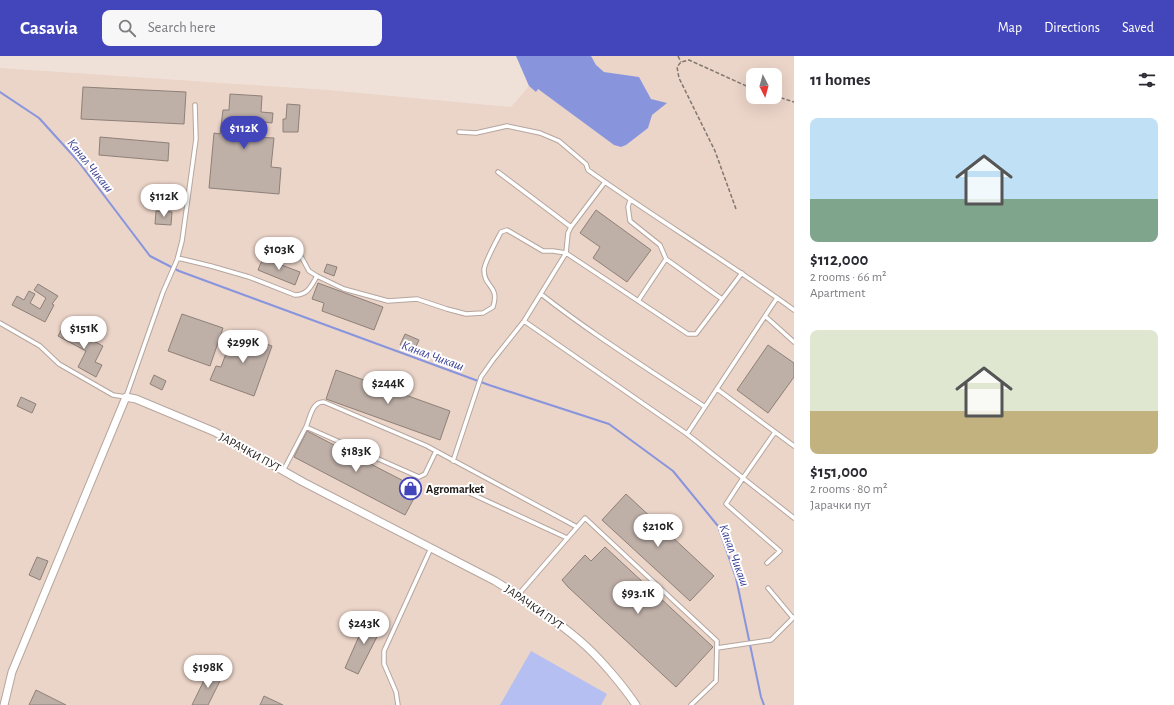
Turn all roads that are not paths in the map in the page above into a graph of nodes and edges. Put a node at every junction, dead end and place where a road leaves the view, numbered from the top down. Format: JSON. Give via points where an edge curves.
{"nodes":[{"id":1,"x":195,"y":105,"type":"dead end"},
{"id":2,"x":459,"y":132,"type":"dead end"},
{"id":3,"x":498,"y":172,"type":"dead end"},
{"id":4,"x":605,"y":182,"type":"junction"},
{"id":5,"x":630,"y":200,"type":"junction"},
{"id":6,"x":571,"y":227,"type":"junction"},
{"id":7,"x":566,"y":253,"type":"junction"},
{"id":8,"x":288,"y":255,"type":"dead end"},
{"id":9,"x":177,"y":259,"type":"junction"},
{"id":10,"x":666,"y":260,"type":"junction"},
{"id":11,"x":742,"y":273,"type":"junction"},
{"id":12,"x":317,"y":276,"type":"junction"},
{"id":13,"x":541,"y":294,"type":"junction"},
{"id":14,"x":777,"y":298,"type":"junction"},
{"id":15,"x":722,"y":299,"type":"junction"},
{"id":16,"x":638,"y":301,"type":"junction"},
{"id":17,"x":794,"y":310,"type":"edge"},
{"id":18,"x":765,"y":316,"type":"junction"},
{"id":19,"x":524,"y":321,"type":"junction"},
{"id":20,"x":0,"y":323,"type":"edge"},
{"id":21,"x":794,"y":342,"type":"edge"},
{"id":22,"x":717,"y":389,"type":"junction"},
{"id":23,"x":126,"y":397,"type":"junction"},
{"id":24,"x":705,"y":407,"type":"junction"},
{"id":25,"x":306,"y":427,"type":"junction"},
{"id":26,"x":775,"y":432,"type":"junction"},
{"id":27,"x":687,"y":434,"type":"junction"},
{"id":28,"x":794,"y":446,"type":"edge"},
{"id":29,"x":436,"y":452,"type":"junction"},
{"id":30,"x":453,"y":460,"type":"junction"},
{"id":31,"x":283,"y":471,"type":"junction"},
{"id":32,"x":743,"y":478,"type":"junction"},
{"id":33,"x":461,"y":489,"type":"dead end"},
{"id":34,"x":794,"y":518,"type":"edge"},
{"id":35,"x":577,"y":527,"type":"junction"},
{"id":36,"x":567,"y":538,"type":"junction"},
{"id":37,"x":431,"y":548,"type":"junction"},
{"id":38,"x":767,"y":563,"type":"dead end"},
{"id":39,"x":768,"y":588,"type":"dead end"},
{"id":40,"x":518,"y":595,"type":"junction"},
{"id":41,"x":794,"y":617,"type":"edge"},
{"id":42,"x":717,"y":648,"type":"junction"},
{"id":43,"x":4,"y":705,"type":"edge"},
{"id":44,"x":398,"y":705,"type":"edge"},
{"id":45,"x":636,"y":705,"type":"edge"},
{"id":46,"x":691,"y":705,"type":"edge"}],
"edges":[{"from":1,"to":9,"type":"lane","via":[[196,139],[182,241]]},
{"from":2,"to":4,"type":"lane","via":[[476,133],[507,126],[540,133],[559,141],[586,164],[588,170]]},
{"from":3,"to":6,"type":"lane"},
{"from":4,"to":5,"type":"lane"},
{"from":4,"to":6,"type":"lane"},
{"from":5,"to":10,"type":"lane","via":[[630,221],[660,245]]},
{"from":5,"to":11,"type":"lane"},
{"from":6,"to":7,"type":"lane"},
{"from":7,"to":12,"type":"lane","via":[[543,251],[507,230],[501,232],[484,268],[486,280],[495,292],[495,300],[493,307],[483,313],[466,314],[417,299],[388,301],[344,289]]},
{"from":7,"to":13,"type":"lane"},
{"from":7,"to":16,"type":"lane"},
{"from":8,"to":12,"type":"lane","via":[[302,258],[309,271]]},
{"from":9,"to":12,"type":"lane","via":[[248,277],[295,295],[302,295],[308,290]]},
{"from":9,"to":23,"type":"lane"},
{"from":10,"to":15,"type":"lane"},
{"from":10,"to":16,"type":"lane"},
{"from":11,"to":14,"type":"lane"},
{"from":11,"to":15,"type":"lane"},
{"from":13,"to":19,"type":"lane"},
{"from":13,"to":24,"type":"lane"},
{"from":14,"to":17,"type":"lane"},
{"from":14,"to":18,"type":"lane"},
{"from":15,"to":16,"type":"lane","via":[[696,334],[688,334]]},
{"from":18,"to":21,"type":"lane"},
{"from":18,"to":22,"type":"lane"},
{"from":19,"to":27,"type":"lane"},
{"from":19,"to":30,"type":"lane","via":[[481,377]]},
{"from":20,"to":23,"type":"lane","via":[[40,346],[59,364],[113,395]]},
{"from":22,"to":24,"type":"lane"},
{"from":22,"to":26,"type":"lane"},
{"from":23,"to":31,"type":"street","name":"ЈАРАЧКИ ПУТ","via":[[215,432]]},
{"from":23,"to":43,"type":"street","via":[[12,672]]},
{"from":24,"to":27,"type":"lane"},
{"from":25,"to":29,"type":"lane","via":[[418,477],[425,474]]},
{"from":25,"to":29,"type":"lane","via":[[315,404],[324,402]]},
{"from":25,"to":31,"type":"lane"},
{"from":26,"to":28,"type":"lane"},
{"from":26,"to":32,"type":"lane"},
{"from":27,"to":32,"type":"lane"},
{"from":29,"to":30,"type":"lane"},
{"from":30,"to":35,"type":"lane"},
{"from":31,"to":37,"type":"street","name":"ЈАРАЧКИ ПУТ"},
{"from":32,"to":34,"type":"lane"},
{"from":32,"to":38,"type":"lane","via":[[726,504],[780,551]]},
{"from":33,"to":36,"type":"lane"},
{"from":35,"to":36,"type":"lane"},
{"from":35,"to":42,"type":"lane","via":[[585,518],[717,641]]},
{"from":36,"to":40,"type":"lane"},
{"from":37,"to":40,"type":"street","name":"ЈАРАЧКИ ПУТ"},
{"from":37,"to":44,"type":"lane","via":[[384,651],[384,664],[396,692]]},
{"from":39,"to":41,"type":"lane"},
{"from":40,"to":45,"type":"street","name":"ЈАРАЧКИ ПУТ","via":[[587,647]]},
{"from":41,"to":42,"type":"lane","via":[[771,640]]},
{"from":42,"to":46,"type":"lane","via":[[716,681]]}]}
